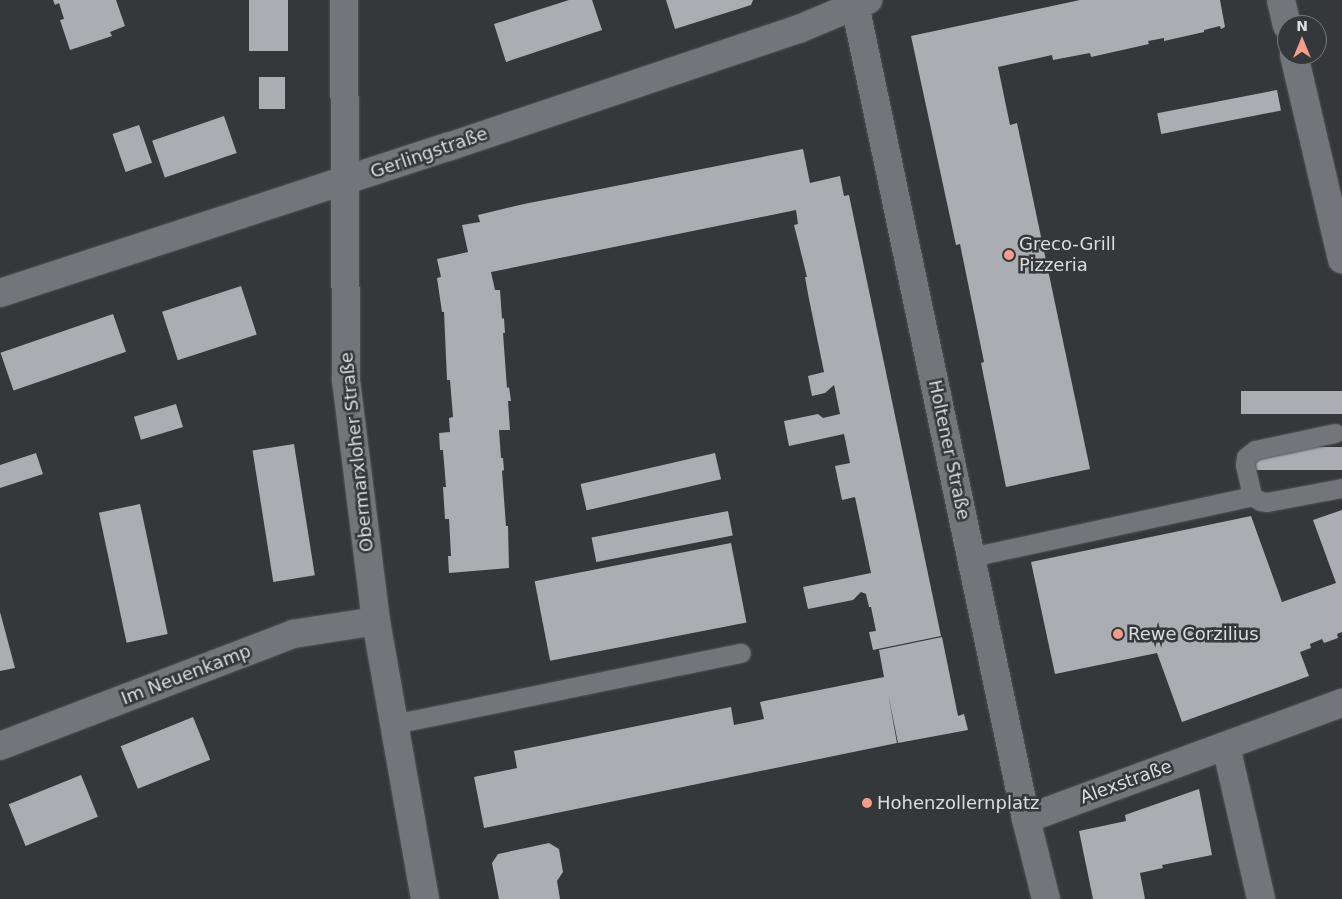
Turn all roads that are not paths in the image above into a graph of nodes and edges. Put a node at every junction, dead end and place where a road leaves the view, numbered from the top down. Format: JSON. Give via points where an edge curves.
{"nodes":[{"id":1,"x":344,"y":0,"type":"edge"},
{"id":2,"x":1281,"y":0,"type":"edge"},
{"id":3,"x":859,"y":2,"type":"edge"},
{"id":4,"x":1285,"y":15,"type":"edge"},
{"id":5,"x":1296,"y":65,"type":"edge"},
{"id":6,"x":345,"y":182,"type":"junction"},
{"id":7,"x":1342,"y":259,"type":"edge"},
{"id":8,"x":0,"y":293,"type":"edge"},
{"id":9,"x":1335,"y":433,"type":"dead end"},
{"id":10,"x":1342,"y":488,"type":"edge"},
{"id":11,"x":1252,"y":496,"type":"junction"},
{"id":12,"x":971,"y":556,"type":"junction"},
{"id":13,"x":376,"y":621,"type":"junction"},
{"id":14,"x":741,"y":653,"type":"dead end"},
{"id":15,"x":1342,"y":703,"type":"edge"},
{"id":16,"x":394,"y":724,"type":"junction"},
{"id":17,"x":0,"y":746,"type":"edge"},
{"id":18,"x":1226,"y":746,"type":"junction"},
{"id":19,"x":1026,"y":819,"type":"junction"},
{"id":20,"x":425,"y":899,"type":"edge"},
{"id":21,"x":1046,"y":899,"type":"edge"},
{"id":22,"x":1261,"y":899,"type":"edge"}],
"edges":[{"from":1,"to":6,"type":"street","name":"Obermarxloher Straße"},
{"from":2,"to":4,"type":"street"},
{"from":3,"to":6,"type":"street","name":"Gerlingstraße","via":[[799,28]]},
{"from":3,"to":12,"type":"street","name":"Holtener Straße"},
{"from":5,"to":7,"type":"street"},
{"from":6,"to":8,"type":"street","name":"Gerlingstraße"},
{"from":6,"to":13,"type":"street","name":"Obermarxloher Straße","via":[[346,380]]},
{"from":9,"to":11,"type":"lane","via":[[1249,453],[1245,465]]},
{"from":10,"to":11,"type":"lane","via":[[1268,502]]},
{"from":11,"to":12,"type":"lane"},
{"from":12,"to":19,"type":"street","name":"Holtener Straße"},
{"from":13,"to":16,"type":"street","name":"Obermarxloher Straße"},
{"from":13,"to":17,"type":"street","name":"Im Neuenkamp","via":[[293,634]]},
{"from":14,"to":16,"type":"lane"},
{"from":15,"to":18,"type":"street","name":"Alexstraße"},
{"from":16,"to":20,"type":"street","name":"Obermarxloher Straße"},
{"from":18,"to":19,"type":"street","name":"Alexstraße"},
{"from":18,"to":22,"type":"street"},
{"from":19,"to":21,"type":"street","name":"Holtener Straße"}]}
